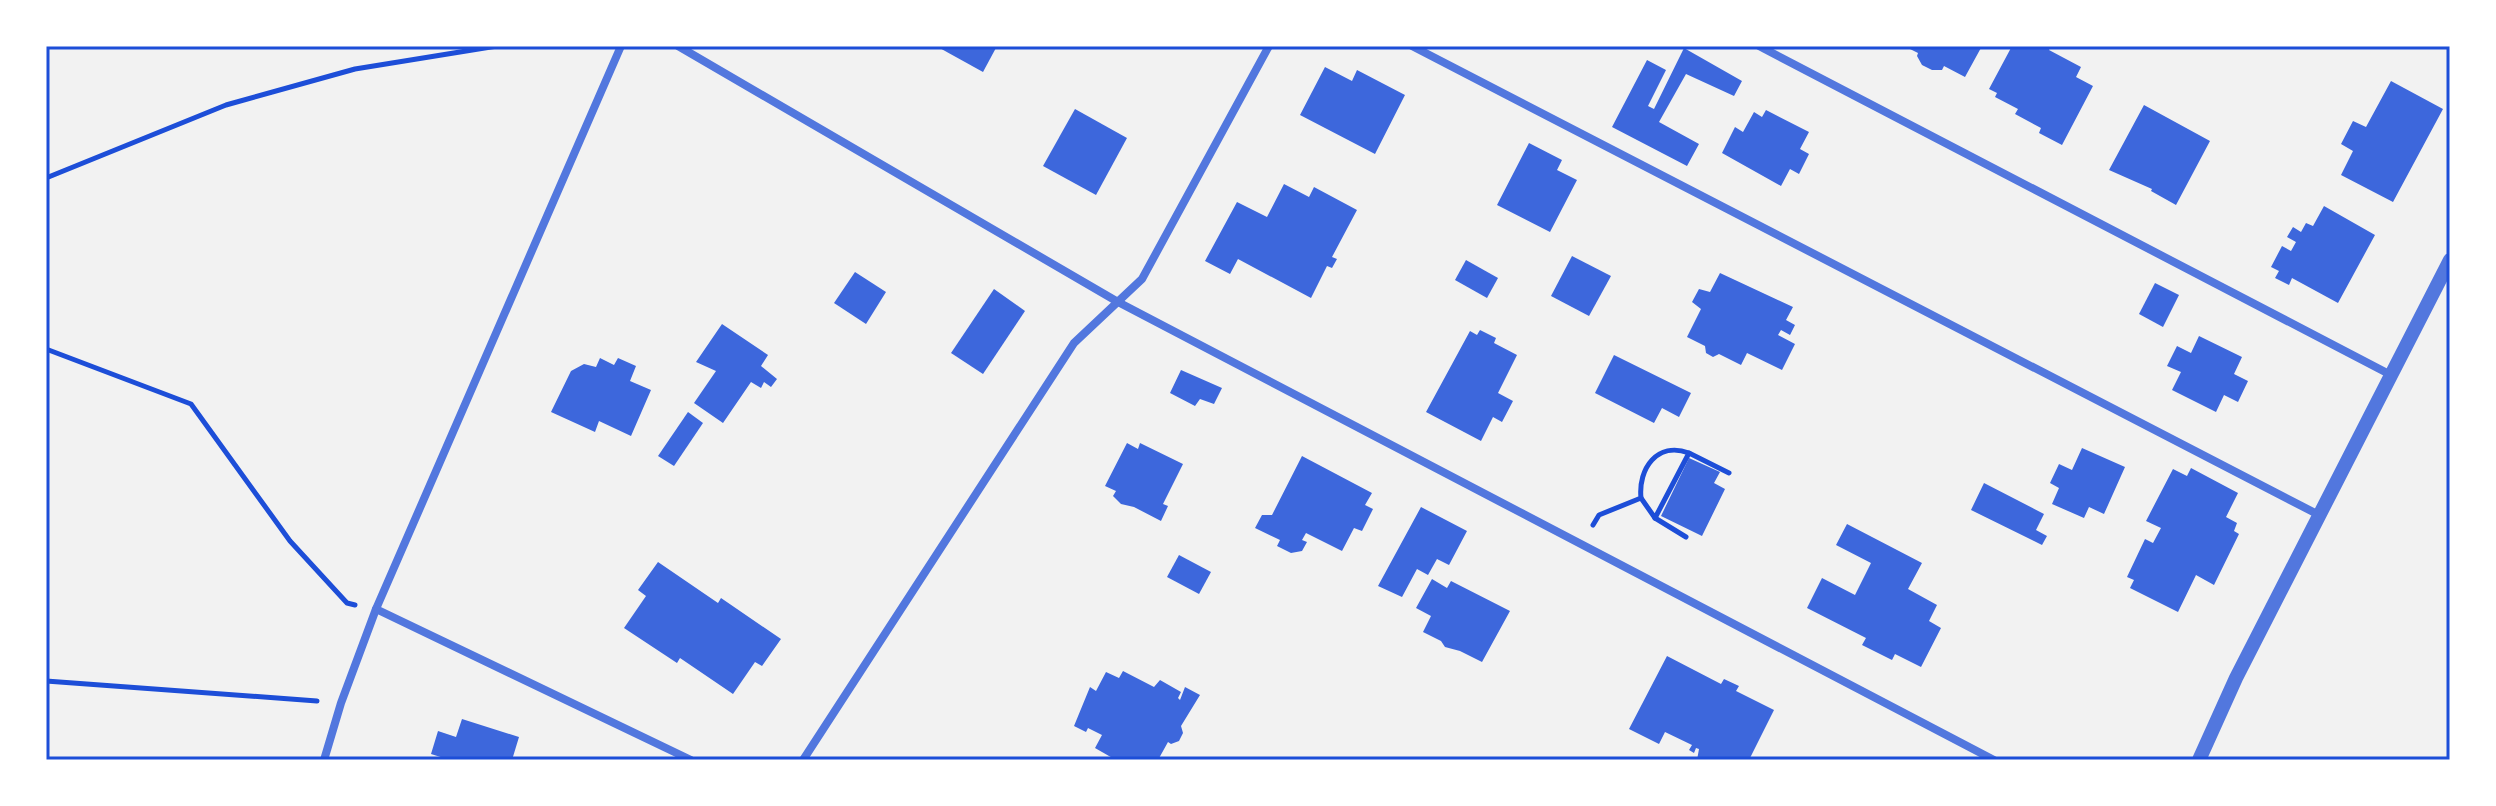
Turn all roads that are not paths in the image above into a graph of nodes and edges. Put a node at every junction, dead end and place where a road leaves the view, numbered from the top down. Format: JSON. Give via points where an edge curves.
{"nodes":[{"id":1,"x":621,"y":46,"type":"edge"},
{"id":2,"x":678,"y":46,"type":"edge"},
{"id":3,"x":1269,"y":46,"type":"edge"},
{"id":4,"x":1412,"y":46,"type":"edge"},
{"id":5,"x":1759,"y":46,"type":"edge"},
{"id":6,"x":2450,"y":260,"type":"edge"},
{"id":7,"x":1118,"y":302,"type":"junction"},
{"id":8,"x":2391,"y":375,"type":"junction"},
{"id":9,"x":2320,"y":516,"type":"junction"},
{"id":10,"x":376,"y":609,"type":"junction"},
{"id":11,"x":324,"y":760,"type":"edge"},
{"id":12,"x":691,"y":760,"type":"edge"},
{"id":13,"x":803,"y":760,"type":"edge"},
{"id":14,"x":1994,"y":760,"type":"edge"},
{"id":15,"x":2199,"y":760,"type":"edge"}],
"edges":[{"from":1,"to":10,"type":"street"},
{"from":2,"to":7,"type":"street"},
{"from":3,"to":7,"type":"street","via":[[1142,279]]},
{"from":4,"to":9,"type":"street"},
{"from":5,"to":8,"type":"street"},
{"from":6,"to":8,"type":"street"},
{"from":7,"to":13,"type":"street","via":[[1074,343]]},
{"from":7,"to":14,"type":"street"},
{"from":8,"to":9,"type":"street"},
{"from":9,"to":15,"type":"street"},
{"from":10,"to":11,"type":"street"},
{"from":10,"to":12,"type":"street"}]}
